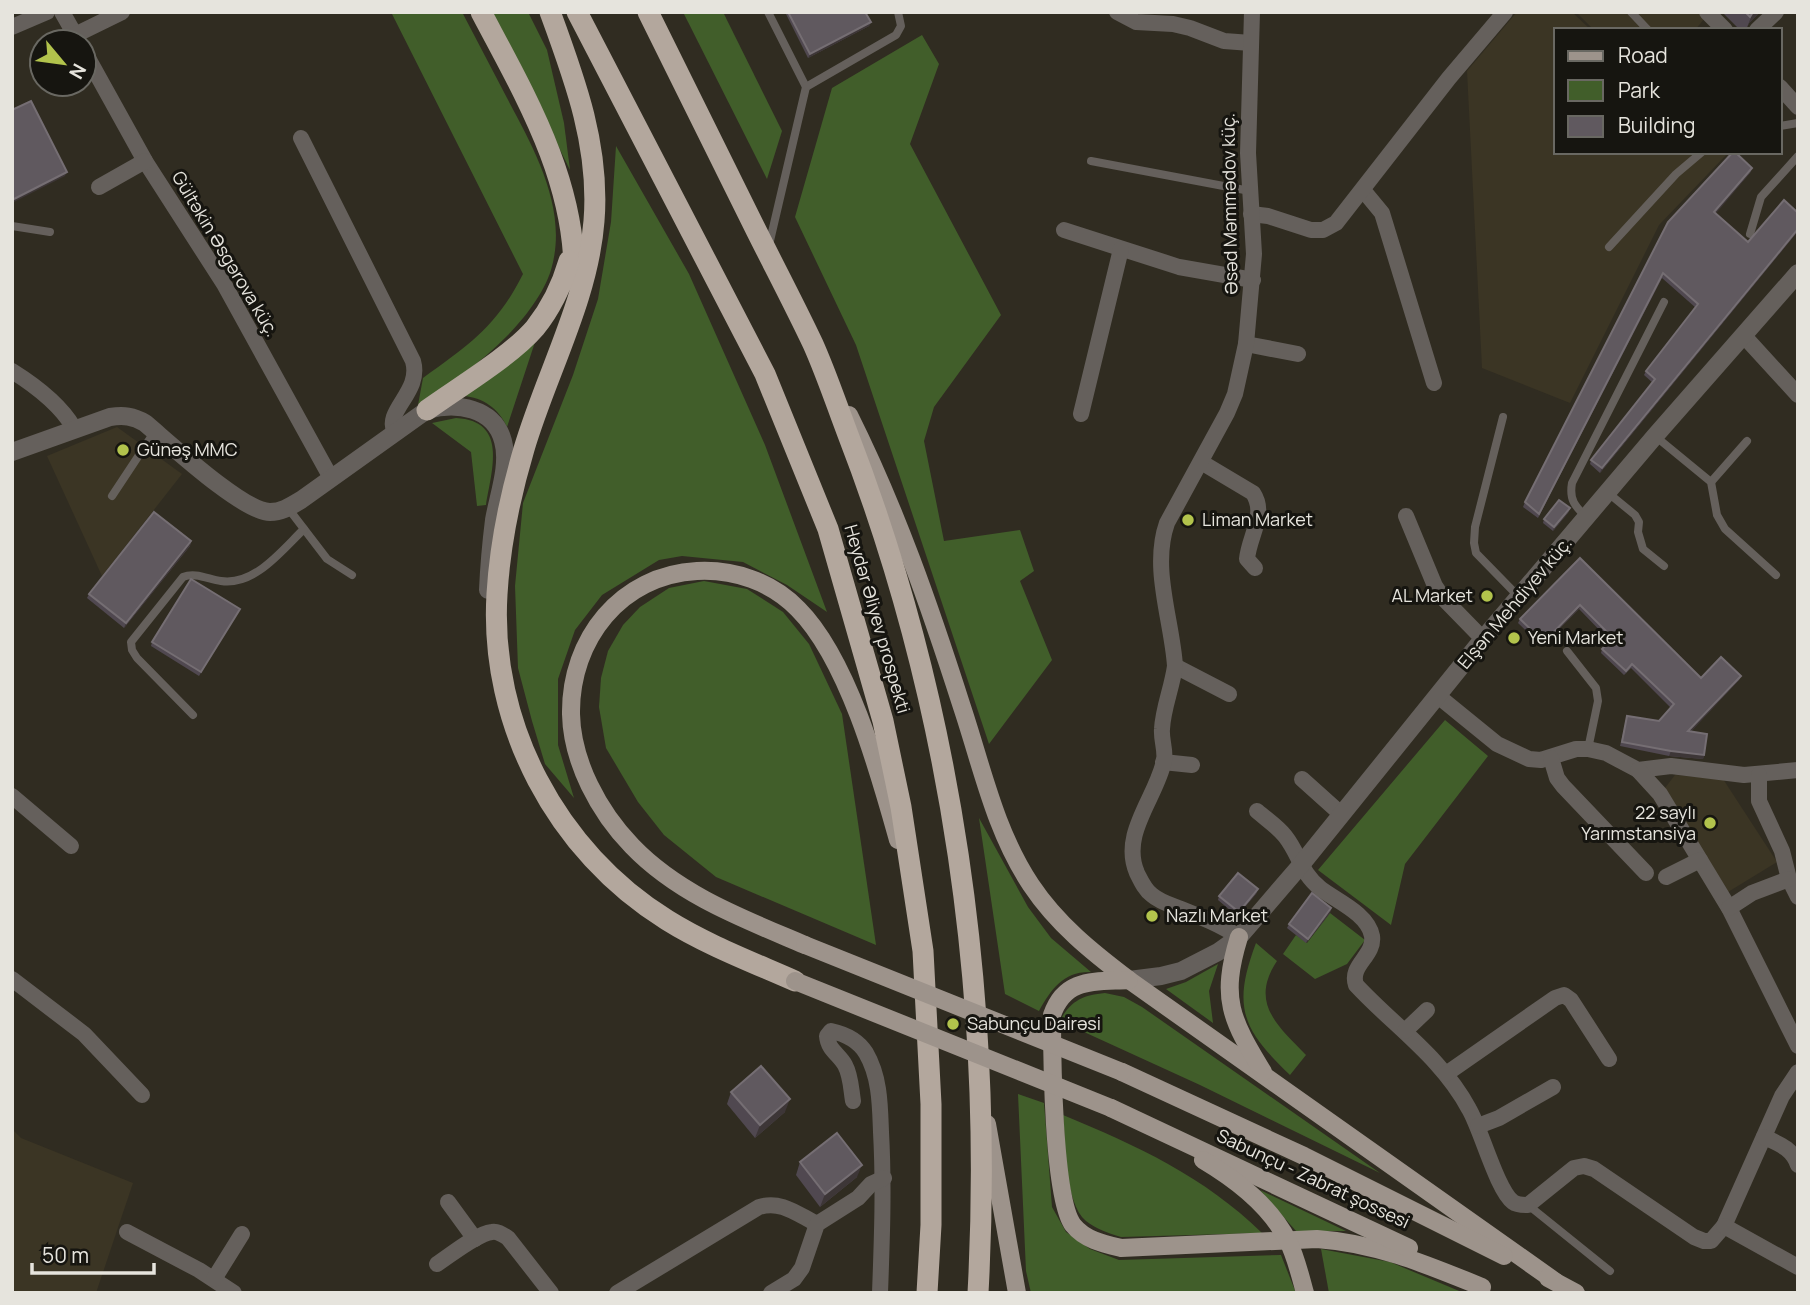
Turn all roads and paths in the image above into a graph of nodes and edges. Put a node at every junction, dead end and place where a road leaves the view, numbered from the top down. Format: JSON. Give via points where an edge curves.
{"nodes":[{"id":1,"x":47,"y":12,"type":"edge"},
{"id":2,"x":62,"y":12,"type":"edge"},
{"id":3,"x":121,"y":12,"type":"edge"},
{"id":4,"x":481,"y":12,"type":"edge"},
{"id":5,"x":550,"y":12,"type":"edge"},
{"id":6,"x":577,"y":12,"type":"edge"},
{"id":7,"x":648,"y":12,"type":"edge"},
{"id":8,"x":768,"y":12,"type":"edge"},
{"id":9,"x":898,"y":12,"type":"edge"},
{"id":10,"x":1117,"y":12,"type":"edge"},
{"id":11,"x":1252,"y":12,"type":"edge"},
{"id":12,"x":1505,"y":12,"type":"edge"},
{"id":13,"x":1631,"y":12,"type":"edge"},
{"id":14,"x":1707,"y":12,"type":"edge"},
{"id":15,"x":1776,"y":12,"type":"edge"},
{"id":16,"x":12,"y":27,"type":"edge"},
{"id":17,"x":71,"y":28,"type":"edge"},
{"id":18,"x":95,"y":28,"type":"edge"},
{"id":19,"x":1646,"y":28,"type":"edge"},
{"id":20,"x":1723,"y":28,"type":"edge"},
{"id":21,"x":1759,"y":28,"type":"edge"},
{"id":22,"x":1251,"y":43,"type":"junction"},
{"id":23,"x":98,"y":76,"type":"edge"},
{"id":24,"x":806,"y":87,"type":"junction"},
{"id":25,"x":1782,"y":89,"type":"edge"},
{"id":26,"x":1798,"y":107,"type":"edge"},
{"id":27,"x":301,"y":138,"type":"dead end"},
{"id":28,"x":1700,"y":154,"type":"edge"},
{"id":29,"x":1798,"y":156,"type":"edge"},
{"id":30,"x":145,"y":160,"type":"junction"},
{"id":31,"x":1091,"y":161,"type":"dead end"},
{"id":32,"x":99,"y":187,"type":"dead end"},
{"id":33,"x":1363,"y":190,"type":"junction"},
{"id":34,"x":1250,"y":191,"type":"junction"},
{"id":35,"x":1251,"y":214,"type":"junction"},
{"id":36,"x":12,"y":226,"type":"edge"},
{"id":37,"x":1064,"y":230,"type":"dead end"},
{"id":38,"x":50,"y":232,"type":"dead end"},
{"id":39,"x":1750,"y":233,"type":"dead end"},
{"id":40,"x":573,"y":242,"type":"junction"},
{"id":41,"x":1609,"y":247,"type":"dead end"},
{"id":42,"x":1121,"y":249,"type":"junction"},
{"id":43,"x":767,"y":252,"type":"junction"},
{"id":44,"x":1798,"y":273,"type":"edge"},
{"id":45,"x":1252,"y":280,"type":"junction"},
{"id":46,"x":1664,"y":302,"type":"dead end"},
{"id":47,"x":570,"y":318,"type":"junction"},
{"id":48,"x":1744,"y":335,"type":"junction"},
{"id":49,"x":1246,"y":344,"type":"junction"},
{"id":50,"x":814,"y":346,"type":"junction"},
{"id":51,"x":1298,"y":354,"type":"dead end"},
{"id":52,"x":12,"y":371,"type":"edge"},
{"id":53,"x":1434,"y":383,"type":"dead end"},
{"id":54,"x":1798,"y":395,"type":"edge"},
{"id":55,"x":427,"y":410,"type":"junction"},
{"id":56,"x":1081,"y":414,"type":"dead end"},
{"id":57,"x":1503,"y":416,"type":"dead end"},
{"id":58,"x":74,"y":428,"type":"junction"},
{"id":59,"x":155,"y":431,"type":"junction"},
{"id":60,"x":395,"y":433,"type":"junction"},
{"id":61,"x":1655,"y":436,"type":"junction"},
{"id":62,"x":1747,"y":441,"type":"dead end"},
{"id":63,"x":12,"y":452,"type":"edge"},
{"id":64,"x":1201,"y":462,"type":"junction"},
{"id":65,"x":331,"y":478,"type":"junction"},
{"id":66,"x":1711,"y":482,"type":"junction"},
{"id":67,"x":1607,"y":492,"type":"junction"},
{"id":68,"x":111,"y":496,"type":"dead end"},
{"id":69,"x":288,"y":508,"type":"junction"},
{"id":70,"x":1406,"y":516,"type":"dead end"},
{"id":71,"x":1586,"y":517,"type":"junction"},
{"id":72,"x":304,"y":529,"type":"junction"},
{"id":73,"x":1664,"y":565,"type":"dead end"},
{"id":74,"x":1255,"y":568,"type":"dead end"},
{"id":75,"x":352,"y":575,"type":"dead end"},
{"id":76,"x":1776,"y":575,"type":"dead end"},
{"id":77,"x":1519,"y":597,"type":"junction"},
{"id":78,"x":1483,"y":639,"type":"junction"},
{"id":79,"x":1567,"y":651,"type":"dead end"},
{"id":80,"x":1175,"y":666,"type":"junction"},
{"id":81,"x":502,"y":679,"type":"junction"},
{"id":82,"x":1229,"y":694,"type":"dead end"},
{"id":83,"x":1438,"y":696,"type":"junction"},
{"id":84,"x":193,"y":715,"type":"dead end"},
{"id":85,"x":1587,"y":749,"type":"junction"},
{"id":86,"x":1551,"y":758,"type":"junction"},
{"id":87,"x":1163,"y":762,"type":"junction"},
{"id":88,"x":1192,"y":765,"type":"dead end"},
{"id":89,"x":1639,"y":770,"type":"junction"},
{"id":90,"x":1798,"y":770,"type":"edge"},
{"id":91,"x":1759,"y":775,"type":"junction"},
{"id":92,"x":1302,"y":779,"type":"dead end"},
{"id":93,"x":12,"y":796,"type":"edge"},
{"id":94,"x":1256,"y":811,"type":"dead end"},
{"id":95,"x":1341,"y":814,"type":"junction"},
{"id":96,"x":71,"y":846,"type":"dead end"},
{"id":97,"x":1700,"y":860,"type":"junction"},
{"id":98,"x":1300,"y":866,"type":"junction"},
{"id":99,"x":1647,"y":873,"type":"dead end"},
{"id":100,"x":1666,"y":877,"type":"dead end"},
{"id":101,"x":1789,"y":879,"type":"junction"},
{"id":102,"x":914,"y":893,"type":"junction"},
{"id":103,"x":1798,"y":897,"type":"edge"},
{"id":104,"x":1729,"y":908,"type":"junction"},
{"id":105,"x":1239,"y":937,"type":"junction"},
{"id":106,"x":12,"y":979,"type":"edge"},
{"id":107,"x":1129,"y":980,"type":"junction"},
{"id":108,"x":795,"y":981,"type":"joint"},
{"id":109,"x":1427,"y":1010,"type":"dead end"},
{"id":110,"x":1405,"y":1031,"type":"junction"},
{"id":111,"x":1798,"y":1045,"type":"edge"},
{"id":112,"x":1609,"y":1059,"type":"dead end"},
{"id":113,"x":1798,"y":1072,"type":"edge"},
{"id":114,"x":1446,"y":1074,"type":"junction"},
{"id":115,"x":1266,"y":1078,"type":"junction"},
{"id":116,"x":980,"y":1084,"type":"junction"},
{"id":117,"x":1553,"y":1087,"type":"dead end"},
{"id":118,"x":142,"y":1095,"type":"dead end"},
{"id":119,"x":853,"y":1101,"type":"dead end"},
{"id":120,"x":1111,"y":1108,"type":"junction"},
{"id":121,"x":1478,"y":1126,"type":"junction"},
{"id":122,"x":1764,"y":1137,"type":"junction"},
{"id":123,"x":1798,"y":1165,"type":"edge"},
{"id":124,"x":884,"y":1178,"type":"junction"},
{"id":125,"x":448,"y":1202,"type":"dead end"},
{"id":126,"x":1528,"y":1205,"type":"junction"},
{"id":127,"x":817,"y":1224,"type":"junction"},
{"id":128,"x":1724,"y":1226,"type":"junction"},
{"id":129,"x":127,"y":1232,"type":"dead end"},
{"id":130,"x":243,"y":1234,"type":"dead end"},
{"id":131,"x":475,"y":1239,"type":"junction"},
{"id":132,"x":1288,"y":1241,"type":"junction"},
{"id":133,"x":437,"y":1264,"type":"dead end"},
{"id":134,"x":1798,"y":1267,"type":"edge"},
{"id":135,"x":1610,"y":1271,"type":"dead end"},
{"id":136,"x":214,"y":1279,"type":"junction"},
{"id":137,"x":1556,"y":1282,"type":"junction"},
{"id":138,"x":1488,"y":1290,"type":"edge"},
{"id":139,"x":234,"y":1293,"type":"edge"},
{"id":140,"x":551,"y":1293,"type":"edge"},
{"id":141,"x":617,"y":1293,"type":"edge"},
{"id":142,"x":771,"y":1293,"type":"edge"},
{"id":143,"x":880,"y":1293,"type":"edge"},
{"id":144,"x":927,"y":1293,"type":"edge"},
{"id":145,"x":978,"y":1293,"type":"edge"},
{"id":146,"x":1017,"y":1293,"type":"edge"},
{"id":147,"x":1305,"y":1293,"type":"edge"},
{"id":148,"x":1576,"y":1293,"type":"edge"}],
"edges":[{"from":1,"to":16,"type":"street"},
{"from":2,"to":17,"type":"street"},
{"from":3,"to":18,"type":"street"},
{"from":4,"to":40,"type":"highway","via":[[541,130],[564,191]]},
{"from":5,"to":47,"type":"highway","via":[[587,122],[595,181],[590,252]]},
{"from":6,"to":102,"type":"highway","name":"Heydər Əliyev prospekti","via":[[765,374],[828,530],[883,721]]},
{"from":7,"to":43,"type":"highway","name":"Heydər Əliyev prospekti"},
{"from":8,"to":24,"type":"lane"},
{"from":9,"to":24,"type":"lane","via":[[901,26],[897,35]]},
{"from":10,"to":22,"type":"street","via":[[1136,22],[1173,24],[1224,41]]},
{"from":11,"to":22,"type":"street","name":"Əsəd Məmmədov küç."},
{"from":12,"to":33,"type":"street"},
{"from":13,"to":19,"type":"lane"},
{"from":14,"to":20,"type":"street"},
{"from":15,"to":21,"type":"street"},
{"from":22,"to":34,"type":"street","name":"Əsəd Məmmədov küç."},
{"from":23,"to":30,"type":"street","name":"Gültəkin Əsgərova küç."},
{"from":24,"to":43,"type":"lane"},
{"from":25,"to":26,"type":"street"},
{"from":27,"to":60,"type":"street","via":[[413,361],[414,379],[392,418]]},
{"from":28,"to":41,"type":"lane","via":[[1675,174]]},
{"from":29,"to":39,"type":"lane","via":[[1761,198]]},
{"from":30,"to":32,"type":"street"},
{"from":30,"to":65,"type":"street","name":"Gültəkin Əsgərova küç.","via":[[224,284]]},
{"from":31,"to":34,"type":"lane"},
{"from":33,"to":35,"type":"street","via":[[1336,223],[1323,230]]},
{"from":33,"to":53,"type":"street","via":[[1382,213]]},
{"from":34,"to":35,"type":"street","name":"Əsəd Məmmədov küç."},
{"from":35,"to":45,"type":"street","name":"Əsəd Məmmədov küç."},
{"from":36,"to":38,"type":"lane"},
{"from":37,"to":42,"type":"street"},
{"from":40,"to":47,"type":"highway"},
{"from":40,"to":55,"type":"highway","via":[[560,287],[534,329]]},
{"from":42,"to":45,"type":"street","via":[[1179,267]]},
{"from":42,"to":56,"type":"street"},
{"from":43,"to":50,"type":"highway","name":"Heydər Əliyev prospekti"},
{"from":44,"to":48,"type":"street","name":"Elşən Mehdiyev küç."},
{"from":45,"to":49,"type":"street","name":"Əsəd Məmmədov küç."},
{"from":46,"to":71,"type":"lane","via":[[1572,483],[1574,505]]},
{"from":47,"to":81,"type":"highway","via":[[530,428],[509,505],[496,596]]},
{"from":48,"to":54,"type":"street"},
{"from":48,"to":61,"type":"street","name":"Elşən Mehdiyev küç."},
{"from":49,"to":51,"type":"street"},
{"from":49,"to":64,"type":"street","name":"Əsəd Məmmədov küç.","via":[[1235,394]]},
{"from":50,"to":107,"type":"main road","via":[[866,450],[911,556],[995,812],[1016,859],[1056,919]]},
{"from":50,"to":116,"type":"highway","name":"Heydər Əliyev prospekti","via":[[873,498],[931,711],[964,886]]},
{"from":52,"to":58,"type":"street","via":[[45,394]]},
{"from":55,"to":60,"type":"street"},
{"from":55,"to":81,"type":"street","via":[[452,405],[469,408],[489,419],[503,441],[488,593],[491,638]]},
{"from":57,"to":77,"type":"lane","via":[[1474,543],[1476,553]]},
{"from":58,"to":59,"type":"street","via":[[123,415]]},
{"from":58,"to":63,"type":"street"},
{"from":59,"to":68,"type":"lane"},
{"from":59,"to":69,"type":"street","via":[[245,503],[270,512]]},
{"from":60,"to":65,"type":"street"},
{"from":61,"to":66,"type":"lane"},
{"from":61,"to":67,"type":"street","name":"Elşən Mehdiyev küç."},
{"from":62,"to":66,"type":"lane"},
{"from":64,"to":74,"type":"street","via":[[1258,500],[1260,511],[1247,559]]},
{"from":64,"to":80,"type":"street","name":"Əsəd Məmmədov küç.","via":[[1167,523],[1160,554]]},
{"from":65,"to":69,"type":"street"},
{"from":66,"to":76,"type":"lane","via":[[1717,515],[1725,529]]},
{"from":67,"to":71,"type":"street","name":"Elşən Mehdiyev küç."},
{"from":67,"to":73,"type":"lane","via":[[1635,516],[1643,549]]},
{"from":69,"to":72,"type":"lane"},
{"from":70,"to":78,"type":"street","via":[[1443,598]]},
{"from":71,"to":77,"type":"street","name":"Elşən Mehdiyev küç."},
{"from":72,"to":75,"type":"lane","via":[[327,559]]},
{"from":72,"to":84,"type":"lane","via":[[247,578],[236,582],[190,574],[183,577],[131,642],[137,658]]},
{"from":77,"to":78,"type":"street","name":"Elşən Mehdiyev küç."},
{"from":78,"to":83,"type":"street","name":"Elşən Mehdiyev küç."},
{"from":79,"to":85,"type":"lane","via":[[1596,688],[1598,701]]},
{"from":80,"to":82,"type":"street"},
{"from":80,"to":87,"type":"street","name":"Əsəd Məmmədov küç.","via":[[1161,727]]},
{"from":81,"to":108,"type":"highway","via":[[522,747],[539,784],[553,810],[594,860],[667,920]]},
{"from":83,"to":86,"type":"street","via":[[1504,749],[1529,759]]},
{"from":83,"to":95,"type":"street","name":"Elşən Mehdiyev küç."},
{"from":85,"to":86,"type":"street"},
{"from":85,"to":89,"type":"street"},
{"from":86,"to":99,"type":"street","via":[[1563,786]]},
{"from":87,"to":88,"type":"street"},
{"from":87,"to":105,"type":"street","name":"Əsəd Məmmədov küç.","via":[[1134,838],[1135,868],[1152,895]]},
{"from":89,"to":91,"type":"street","via":[[1671,766]]},
{"from":89,"to":97,"type":"street","via":[[1660,794]]},
{"from":90,"to":91,"type":"street"},
{"from":91,"to":101,"type":"street","via":[[1759,801],[1782,851]]},
{"from":92,"to":95,"type":"street"},
{"from":93,"to":96,"type":"street"},
{"from":94,"to":98,"type":"street","via":[[1284,834]]},
{"from":95,"to":98,"type":"street","name":"Elşən Mehdiyev küç."},
{"from":97,"to":100,"type":"street"},
{"from":97,"to":104,"type":"street"},
{"from":98,"to":105,"type":"street","name":"Elşən Mehdiyev küç."},
{"from":98,"to":110,"type":"street","via":[[1366,924],[1371,943],[1353,977]]},
{"from":101,"to":103,"type":"street"},
{"from":101,"to":104,"type":"street"},
{"from":102,"to":137,"type":"main road","bridge":true,"via":[[875,763],[847,689],[812,623],[796,606],[759,582],[712,570],[661,577],[617,602],[597,625],[582,655],[572,684],[571,716],[589,785],[612,823],[666,876],[703,899],[806,945],[1122,1072],[1304,1156]]},
{"from":102,"to":144,"type":"highway","name":"Heydər Əliyev prospekti","via":[[923,951],[931,1104]]},
{"from":104,"to":111,"type":"street"},
{"from":105,"to":107,"type":"street","name":"Elşən Mehdiyev küç.","via":[[1181,971]]},
{"from":105,"to":115,"type":"main road","via":[[1228,988],[1233,1017]]},
{"from":106,"to":118,"type":"street","via":[[84,1034]]},
{"from":107,"to":115,"type":"main road"},
{"from":107,"to":132,"type":"main road","via":[[1072,987],[1061,994],[1052,1015],[1060,1178],[1073,1224],[1100,1244],[1121,1248]]},
{"from":108,"to":120,"type":"main road","bridge":true},
{"from":109,"to":110,"type":"street"},
{"from":110,"to":114,"type":"street"},
{"from":112,"to":114,"type":"street","via":[[1564,996]]},
{"from":113,"to":122,"type":"street"},
{"from":114,"to":121,"type":"street"},
{"from":115,"to":137,"type":"main road"},
{"from":116,"to":145,"type":"highway","name":"Heydər Əliyev prospekti"},
{"from":116,"to":146,"type":"main road"},
{"from":117,"to":121,"type":"street"},
{"from":119,"to":124,"type":"street","via":[[844,1063],[828,1043],[831,1031],[852,1038],[864,1050],[875,1074]]},
{"from":120,"to":132,"type":"main road","via":[[1215,1167],[1265,1210]]},
{"from":120,"to":138,"type":"main road","name":"Sabunçu - Zabrat şossesi","via":[[1337,1213]]},
{"from":121,"to":126,"type":"street","via":[[1504,1192],[1513,1202]]},
{"from":122,"to":123,"type":"street","via":[[1789,1149]]},
{"from":122,"to":128,"type":"street"},
{"from":124,"to":127,"type":"street"},
{"from":124,"to":143,"type":"street"},
{"from":125,"to":131,"type":"street"},
{"from":126,"to":128,"type":"street","via":[[1574,1168],[1584,1166],[1704,1241],[1711,1241]]},
{"from":126,"to":135,"type":"lane"},
{"from":127,"to":141,"type":"street","via":[[770,1203]]},
{"from":127,"to":142,"type":"street","via":[[802,1268],[794,1279]]},
{"from":128,"to":134,"type":"street"},
{"from":129,"to":136,"type":"street"},
{"from":130,"to":136,"type":"street"},
{"from":131,"to":133,"type":"street"},
{"from":131,"to":140,"type":"street","via":[[492,1232],[508,1238]]},
{"from":132,"to":138,"type":"main road","via":[[1337,1241],[1378,1248]]},
{"from":132,"to":147,"type":"main road"},
{"from":136,"to":139,"type":"street"},
{"from":137,"to":148,"type":"main road"}]}
